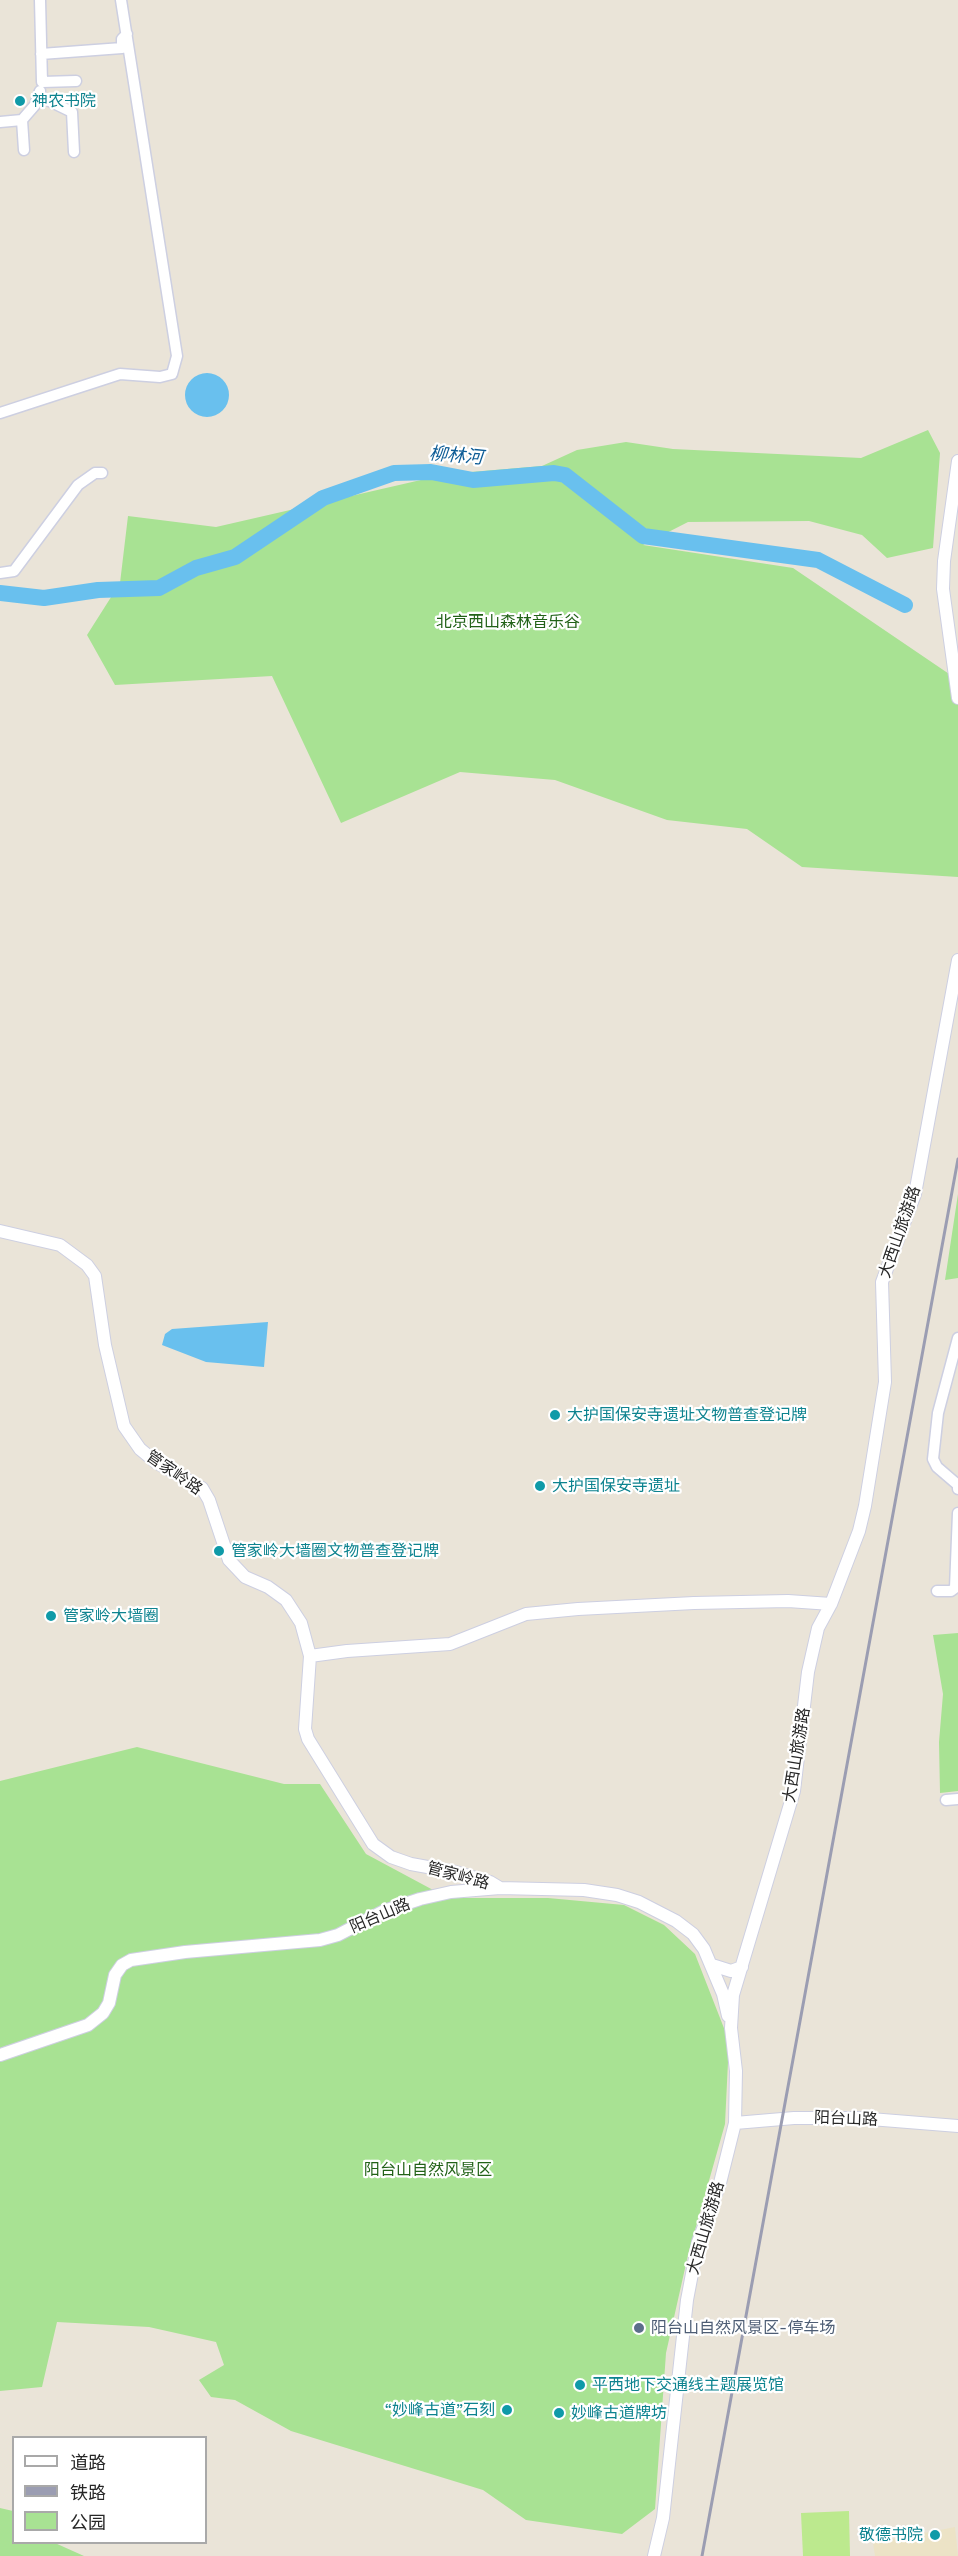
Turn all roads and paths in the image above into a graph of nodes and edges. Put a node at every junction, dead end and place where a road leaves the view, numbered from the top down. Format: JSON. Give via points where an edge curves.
{"nodes":[{"id":1,"x":40,"y":0,"type":"edge"},
{"id":2,"x":121,"y":0,"type":"edge"},
{"id":3,"x":127,"y":34,"type":"junction"},
{"id":4,"x":41,"y":54,"type":"junction"},
{"id":5,"x":76,"y":81,"type":"dead end"},
{"id":6,"x":42,"y":82,"type":"junction"},
{"id":7,"x":39,"y":96,"type":"junction"},
{"id":8,"x":22,"y":120,"type":"junction"},
{"id":9,"x":0,"y":122,"type":"edge"},
{"id":10,"x":24,"y":150,"type":"dead end"},
{"id":11,"x":74,"y":153,"type":"dead end"},
{"id":12,"x":0,"y":413,"type":"edge"},
{"id":13,"x":958,"y":461,"type":"edge"},
{"id":14,"x":102,"y":473,"type":"dead end"},
{"id":15,"x":0,"y":573,"type":"edge"},
{"id":16,"x":958,"y":698,"type":"edge"},
{"id":17,"x":958,"y":960,"type":"edge"},
{"id":18,"x":0,"y":1231,"type":"edge"},
{"id":19,"x":958,"y":1338,"type":"edge"},
{"id":20,"x":958,"y":1489,"type":"edge"},
{"id":21,"x":958,"y":1513,"type":"edge"},
{"id":22,"x":937,"y":1591,"type":"dead end"},
{"id":23,"x":831,"y":1604,"type":"junction"},
{"id":24,"x":310,"y":1656,"type":"junction"},
{"id":25,"x":958,"y":1798,"type":"edge"},
{"id":26,"x":946,"y":1800,"type":"dead end"},
{"id":27,"x":500,"y":1888,"type":"junction"},
{"id":28,"x":712,"y":1965,"type":"junction"},
{"id":29,"x":742,"y":1967,"type":"junction"},
{"id":30,"x":731,"y":2028,"type":"junction"},
{"id":31,"x":0,"y":2055,"type":"edge"},
{"id":32,"x":735,"y":2123,"type":"junction"},
{"id":33,"x":958,"y":2126,"type":"edge"},
{"id":34,"x":654,"y":2556,"type":"edge"}],
"edges":[{"from":1,"to":4,"type":"street"},
{"from":2,"to":3,"type":"street"},
{"from":3,"to":4,"type":"street","via":[[122,39],[122,48]]},
{"from":3,"to":12,"type":"street","via":[[177,356],[172,374],[120,374]]},
{"from":4,"to":6,"type":"street"},
{"from":5,"to":6,"type":"street"},
{"from":6,"to":7,"type":"street"},
{"from":7,"to":8,"type":"street"},
{"from":7,"to":11,"type":"street","via":[[72,112]]},
{"from":8,"to":9,"type":"street"},
{"from":8,"to":10,"type":"street"},
{"from":13,"to":16,"type":"street","via":[[943,589]]},
{"from":14,"to":15,"type":"street","via":[[95,473],[78,485],[14,571]]},
{"from":17,"to":23,"type":"street","name":"大西山旅游路","via":[[915,1194],[882,1282],[885,1382],[865,1506]]},
{"from":18,"to":24,"type":"street","name":"管家岭路","via":[[60,1245],[87,1265],[94,1276],[113,1384],[130,1437],[157,1463],[202,1488],[229,1560],[245,1577],[286,1600],[301,1623]]},
{"from":19,"to":20,"type":"street","via":[[938,1413],[933,1459]]},
{"from":21,"to":22,"type":"street","via":[[955,1588]]},
{"from":23,"to":24,"type":"street","via":[[694,1603],[526,1614],[450,1644]]},
{"from":23,"to":29,"type":"street","name":"大西山旅游路","via":[[813,1647],[794,1791]]},
{"from":24,"to":27,"type":"street","name":"管家岭路","via":[[305,1729],[308,1739],[374,1844],[391,1857],[411,1864],[455,1872]]},
{"from":25,"to":26,"type":"street"},
{"from":27,"to":28,"type":"street","name":"阳台山路","via":[[584,1890],[639,1902],[693,1934]]},
{"from":27,"to":31,"type":"street","name":"阳台山路","via":[[420,1899],[320,1940],[131,1960],[116,1975],[103,2013],[88,2025]]},
{"from":28,"to":29,"type":"street","via":[[731,1971]]},
{"from":28,"to":30,"type":"street","name":"阳台山路"},
{"from":29,"to":30,"type":"street","name":"大西山旅游路","via":[[733,1995]]},
{"from":30,"to":32,"type":"street","name":"大西山旅游路","via":[[736,2071]]},
{"from":32,"to":33,"type":"street","name":"阳台山路","via":[[858,2118]]},
{"from":32,"to":34,"type":"street","name":"大西山旅游路","via":[[720,2183],[698,2242],[687,2300],[663,2518]]}]}
